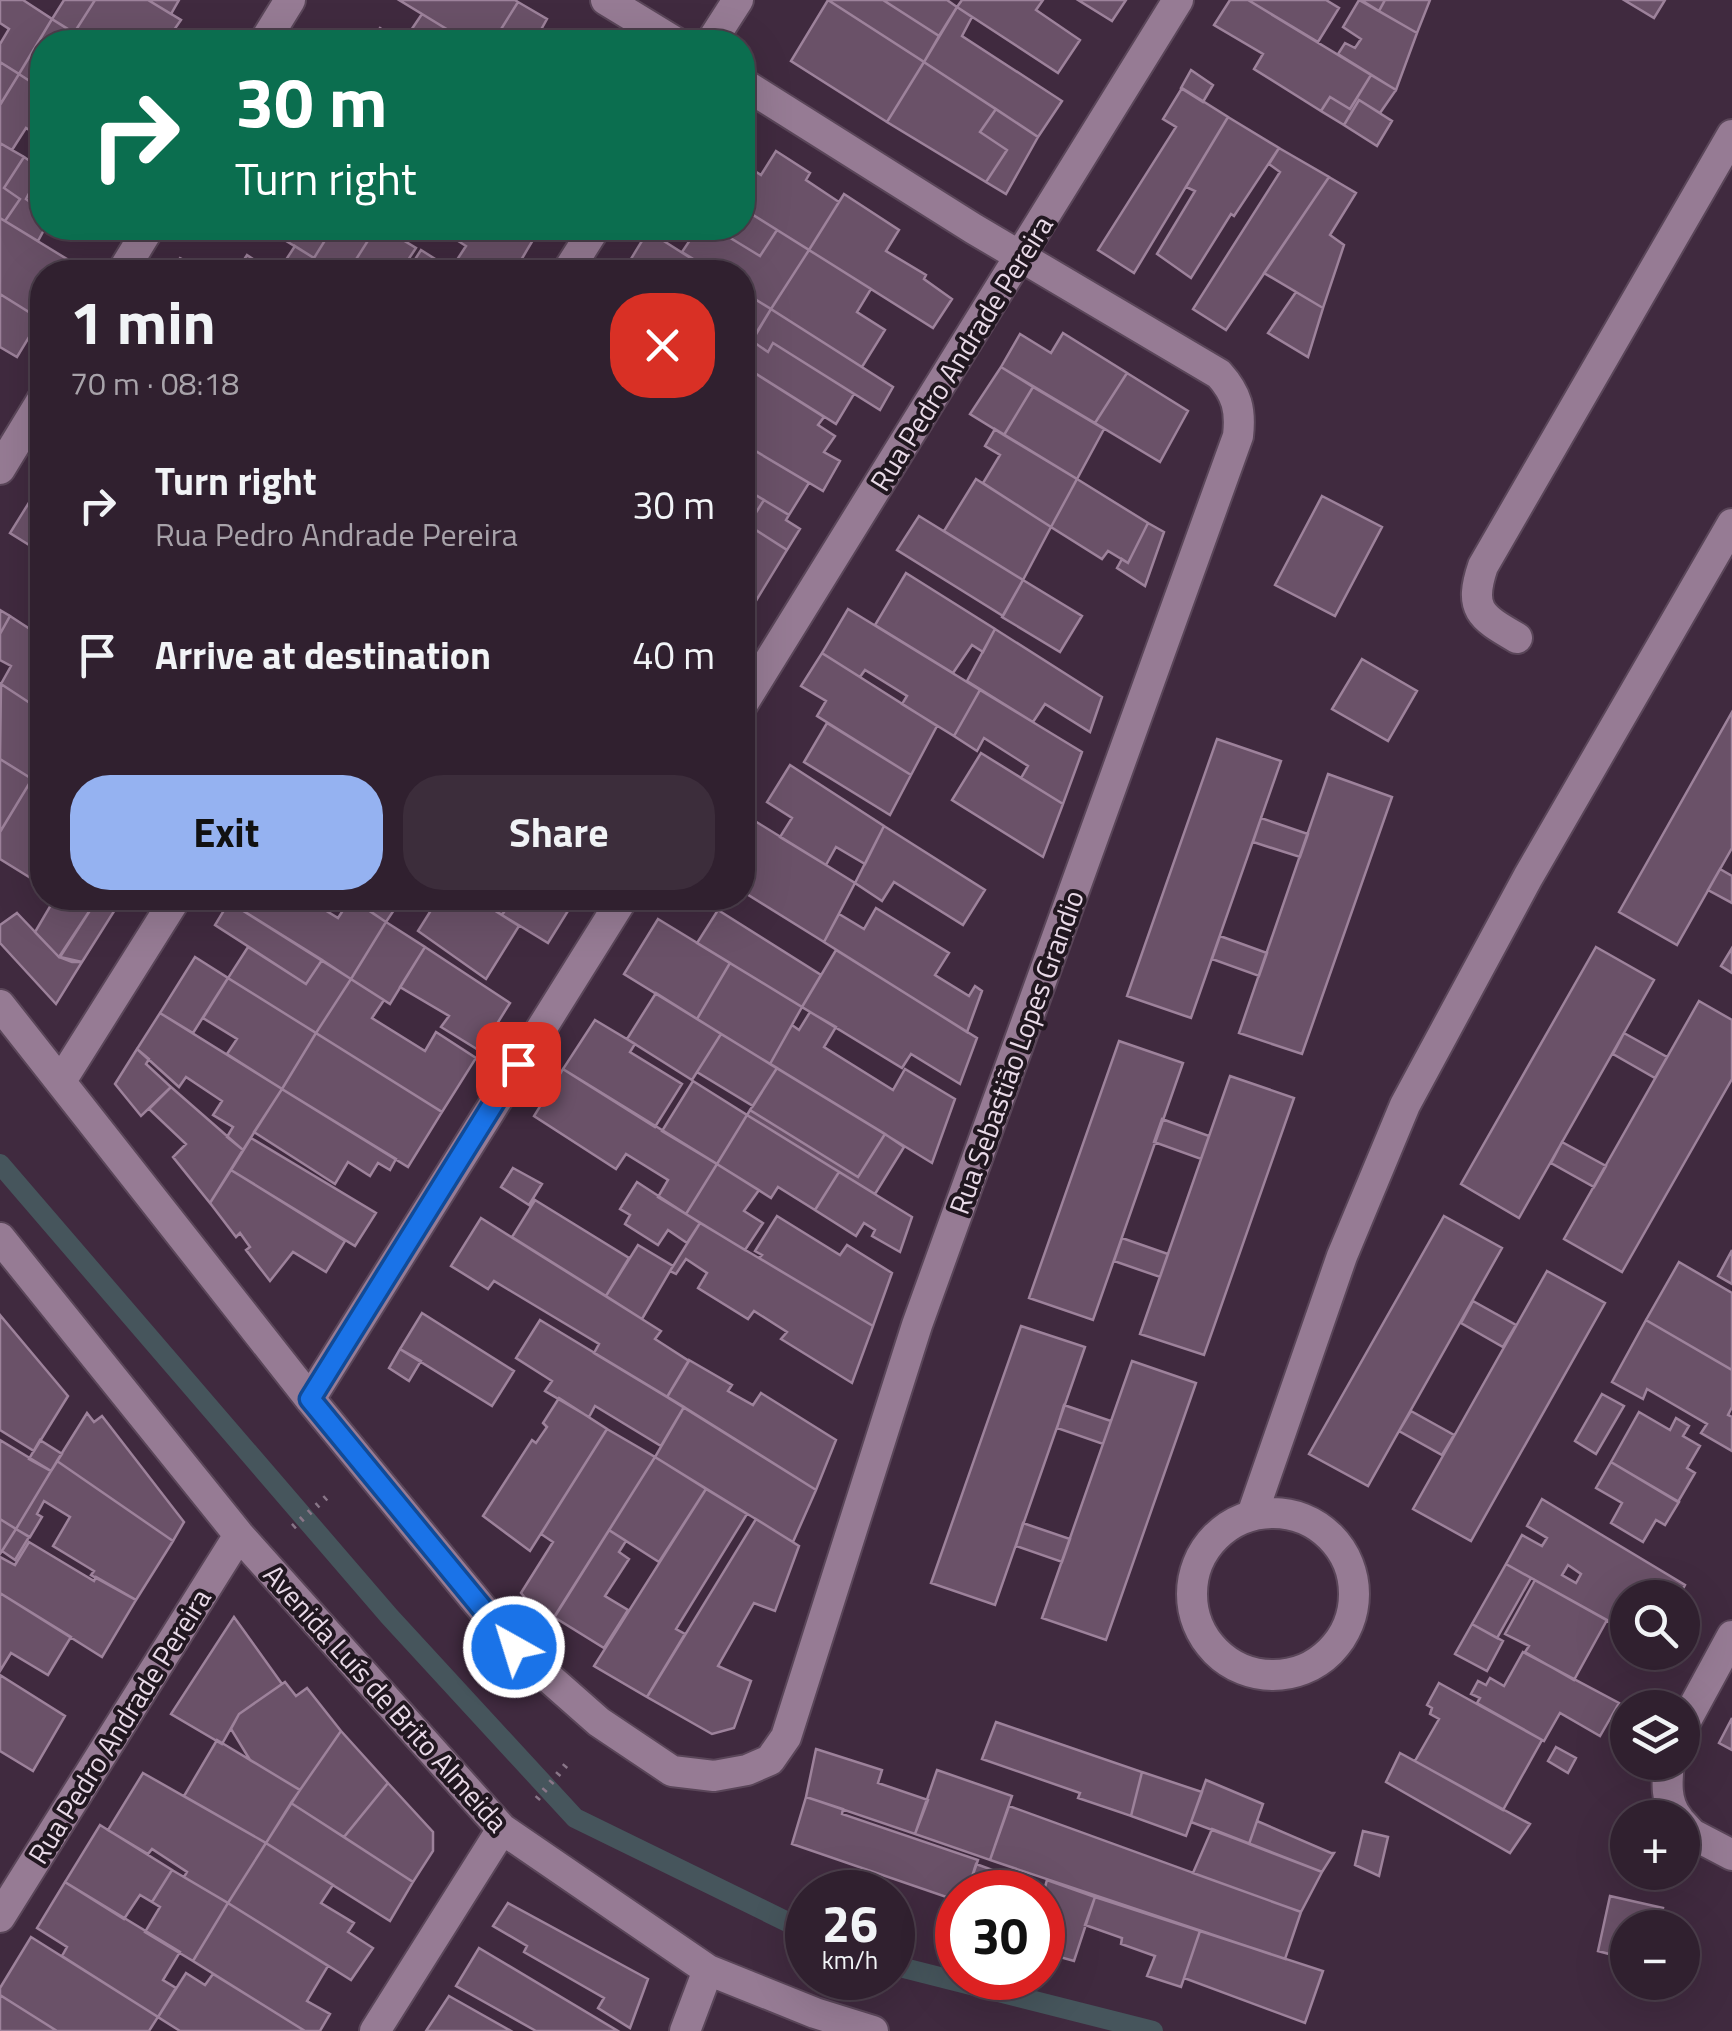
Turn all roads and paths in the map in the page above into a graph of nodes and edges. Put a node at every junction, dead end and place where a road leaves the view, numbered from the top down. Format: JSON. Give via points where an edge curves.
{"nodes":[{"id":1,"x":290,"y":0,"type":"edge"},
{"id":2,"x":606,"y":0,"type":"edge"},
{"id":3,"x":738,"y":0,"type":"edge"},
{"id":4,"x":1178,"y":0,"type":"edge"},
{"id":5,"x":271,"y":30,"type":"edge"},
{"id":6,"x":655,"y":30,"type":"edge"},
{"id":7,"x":719,"y":30,"type":"edge"},
{"id":8,"x":755,"y":91,"type":"edge"},
{"id":9,"x":1732,"y":136,"type":"edge"},
{"id":10,"x":1022,"y":257,"type":"junction"},
{"id":11,"x":30,"y":420,"type":"edge"},
{"id":12,"x":0,"y":469,"type":"edge"},
{"id":13,"x":1732,"y":524,"type":"edge"},
{"id":14,"x":1517,"y":638,"type":"dead end"},
{"id":15,"x":755,"y":684,"type":"edge"},
{"id":16,"x":169,"y":910,"type":"edge"},
{"id":17,"x":615,"y":910,"type":"edge"},
{"id":18,"x":0,"y":1005,"type":"edge"},
{"id":19,"x":62,"y":1081,"type":"junction"},
{"id":20,"x":0,"y":1238,"type":"edge"},
{"id":21,"x":310,"y":1399,"type":"junction"},
{"id":22,"x":334,"y":1490,"type":"dead end"},
{"id":23,"x":1252,"y":1515,"type":"junction"},
{"id":24,"x":290,"y":1530,"type":"dead end"},
{"id":25,"x":239,"y":1535,"type":"junction"},
{"id":26,"x":1732,"y":1636,"type":"edge"},
{"id":27,"x":1700,"y":1695,"type":"edge"},
{"id":28,"x":571,"y":1759,"type":"dead end"},
{"id":29,"x":529,"y":1808,"type":"dead end"},
{"id":30,"x":502,"y":1829,"type":"junction"},
{"id":31,"x":1700,"y":1838,"type":"edge"},
{"id":32,"x":1732,"y":1855,"type":"edge"},
{"id":33,"x":0,"y":1917,"type":"edge"},
{"id":34,"x":708,"y":1970,"type":"junction"},
{"id":35,"x":375,"y":2031,"type":"edge"},
{"id":36,"x":685,"y":2031,"type":"edge"},
{"id":37,"x":873,"y":2031,"type":"edge"}],
"edges":[{"from":1,"to":5,"type":"street"},
{"from":2,"to":6,"type":"street"},
{"from":3,"to":7,"type":"street"},
{"from":4,"to":10,"type":"street","name":"Rua Pedro Andrade Pereira"},
{"from":8,"to":10,"type":"street"},
{"from":9,"to":14,"type":"street","via":[[1483,566],[1477,605],[1485,619]]},
{"from":10,"to":15,"type":"street","name":"Rua Pedro Andrade Pereira"},
{"from":10,"to":21,"type":"street","name":"Rua Sebastião Lopes Grandio","via":[[1219,374],[1238,402],[1238,436],[918,1325],[786,1737],[770,1760],[714,1776],[672,1771],[599,1722],[514,1647]]},
{"from":11,"to":12,"type":"street"},
{"from":13,"to":23,"type":"street","via":[[1405,1105],[1342,1256]]},
{"from":16,"to":19,"type":"street"},
{"from":17,"to":21,"type":"street"},
{"from":18,"to":19,"type":"street"},
{"from":19,"to":21,"type":"street"},
{"from":20,"to":25,"type":"street","name":"Avenida Luís de Brito Almeida"},
{"from":22,"to":24,"type":"path"},
{"from":23,"to":23,"type":"street","via":[[1222,1530],[1202,1554],[1191,1603],[1212,1648],[1232,1664],[1258,1674],[1286,1674],[1336,1647],[1350,1622],[1351,1566],[1336,1540],[1311,1521],[1280,1512]]},
{"from":25,"to":30,"type":"street","name":"Avenida Luís de Brito Almeida"},
{"from":25,"to":33,"type":"street","name":"Rua Pedro Andrade Pereira"},
{"from":26,"to":27,"type":"street"},
{"from":28,"to":29,"type":"path"},
{"from":30,"to":34,"type":"street","name":"Avenida Luís de Brito Almeida"},
{"from":30,"to":35,"type":"street"},
{"from":31,"to":32,"type":"street"},
{"from":34,"to":36,"type":"street"},
{"from":34,"to":37,"type":"street","name":"Avenida Luís de Brito Almeida"}]}
